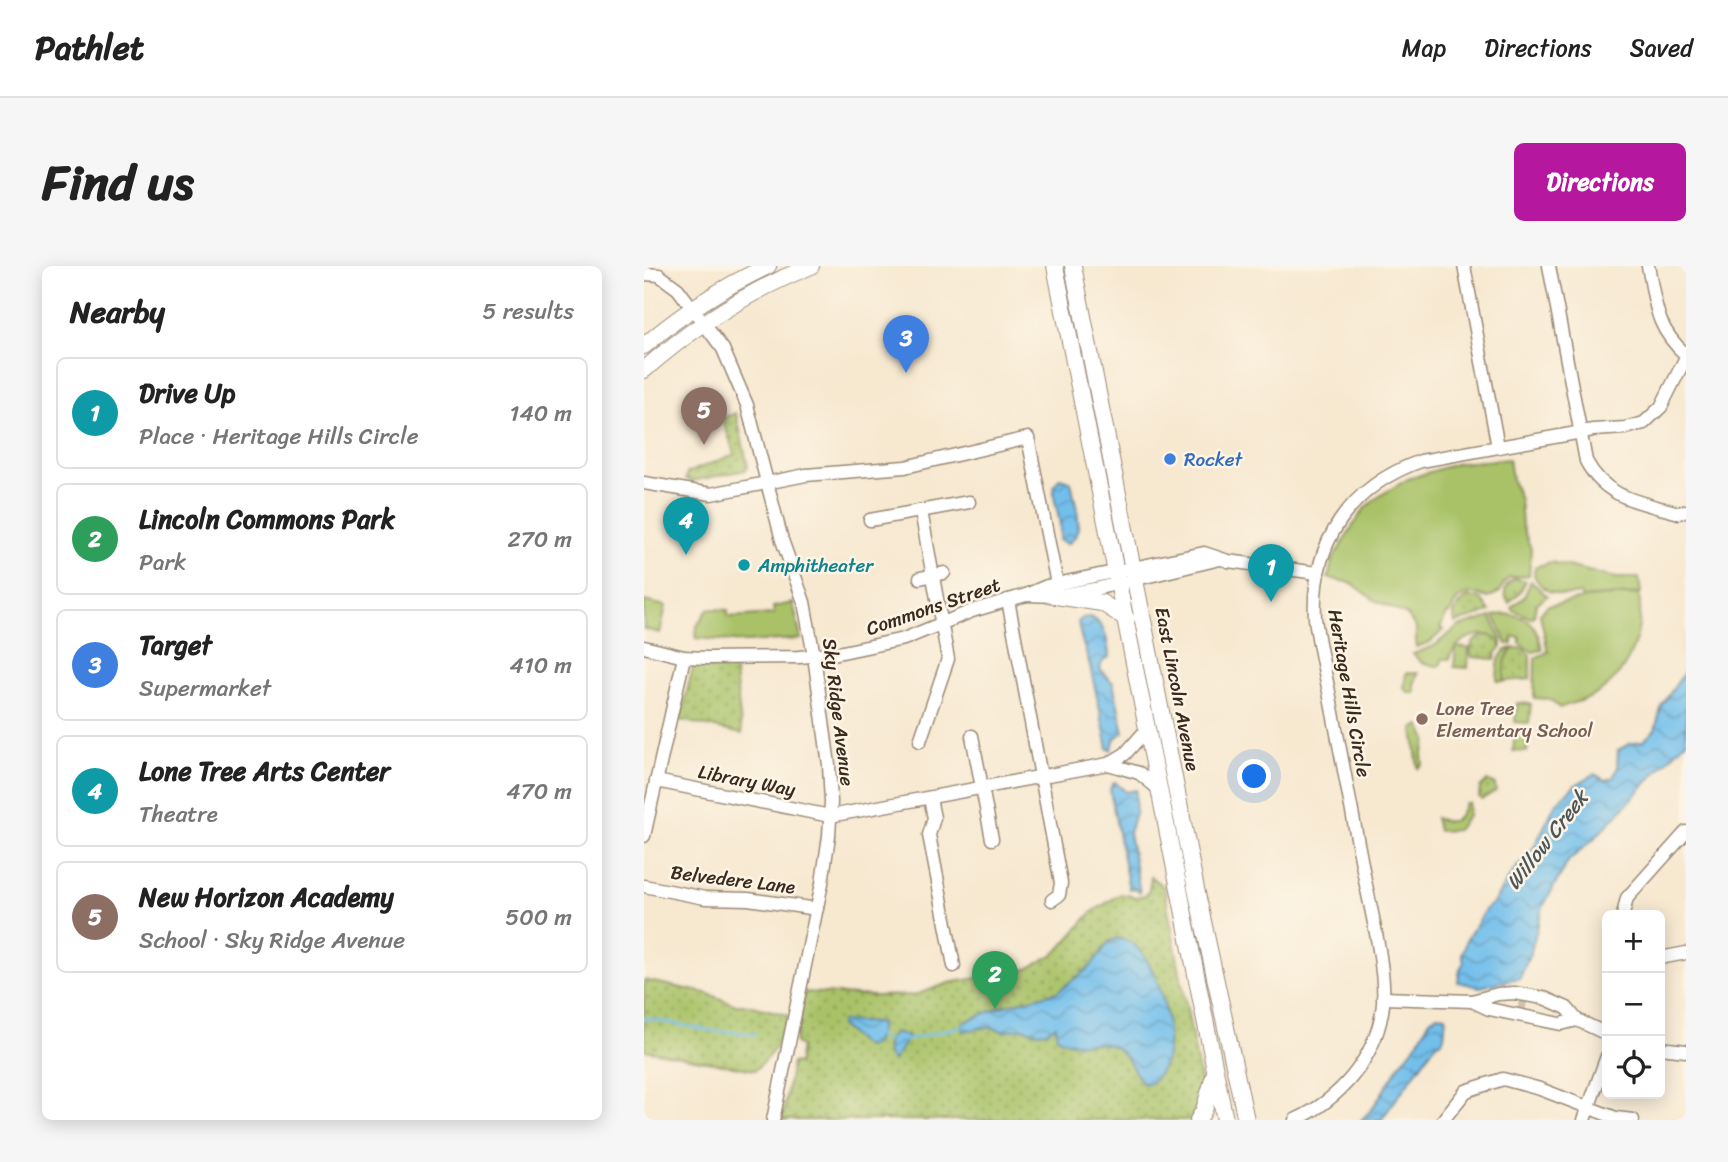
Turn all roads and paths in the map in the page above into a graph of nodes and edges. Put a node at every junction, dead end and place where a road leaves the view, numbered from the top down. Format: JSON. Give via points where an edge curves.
{"nodes":[{"id":1,"x":768,"y":266,"type":"edge"},
{"id":2,"x":811,"y":266,"type":"edge"},
{"id":3,"x":1046,"y":266,"type":"edge"},
{"id":4,"x":1055,"y":266,"type":"edge"},
{"id":5,"x":1073,"y":266,"type":"edge"},
{"id":6,"x":1464,"y":266,"type":"edge"},
{"id":7,"x":1549,"y":266,"type":"edge"},
{"id":8,"x":1648,"y":266,"type":"edge"},
{"id":9,"x":644,"y":274,"type":"edge"},
{"id":10,"x":694,"y":307,"type":"junction"},
{"id":11,"x":704,"y":322,"type":"junction"},
{"id":12,"x":1065,"y":324,"type":"junction"},
{"id":13,"x":644,"y":346,"type":"edge"},
{"id":14,"x":1686,"y":356,"type":"edge"},
{"id":15,"x":644,"y":370,"type":"edge"},
{"id":16,"x":1580,"y":433,"type":"junction"},
{"id":17,"x":1498,"y":447,"type":"junction"},
{"id":18,"x":644,"y":482,"type":"edge"},
{"id":19,"x":766,"y":482,"type":"junction"},
{"id":20,"x":969,"y":502,"type":"dead end"},
{"id":21,"x":922,"y":510,"type":"junction"},
{"id":22,"x":1686,"y":511,"type":"edge"},
{"id":23,"x":870,"y":520,"type":"dead end"},
{"id":24,"x":1317,"y":573,"type":"junction"},
{"id":25,"x":939,"y":575,"type":"junction"},
{"id":26,"x":1126,"y":575,"type":"junction"},
{"id":27,"x":920,"y":578,"type":"dead end"},
{"id":28,"x":1056,"y":590,"type":"junction"},
{"id":29,"x":1008,"y":600,"type":"junction"},
{"id":30,"x":1127,"y":619,"type":"junction"},
{"id":31,"x":942,"y":625,"type":"junction"},
{"id":32,"x":644,"y":647,"type":"edge"},
{"id":33,"x":814,"y":656,"type":"junction"},
{"id":34,"x":684,"y":657,"type":"junction"},
{"id":35,"x":1148,"y":728,"type":"junction"},
{"id":36,"x":972,"y":736,"type":"dead end"},
{"id":37,"x":920,"y":741,"type":"dead end"},
{"id":38,"x":1108,"y":764,"type":"junction"},
{"id":39,"x":1041,"y":777,"type":"junction"},
{"id":40,"x":656,"y":781,"type":"junction"},
{"id":41,"x":982,"y":788,"type":"junction"},
{"id":42,"x":1160,"y":790,"type":"junction"},
{"id":43,"x":930,"y":798,"type":"junction"},
{"id":44,"x":830,"y":816,"type":"junction"},
{"id":45,"x":1686,"y":832,"type":"edge"},
{"id":46,"x":644,"y":836,"type":"edge"},
{"id":47,"x":992,"y":839,"type":"dead end"},
{"id":48,"x":644,"y":886,"type":"edge"},
{"id":49,"x":1052,"y":900,"type":"dead end"},
{"id":50,"x":817,"y":909,"type":"junction"},
{"id":51,"x":1624,"y":910,"type":"edge"},
{"id":52,"x":1686,"y":953,"type":"edge"},
{"id":53,"x":1665,"y":957,"type":"edge"},
{"id":54,"x":954,"y":966,"type":"dead end"},
{"id":55,"x":1383,"y":998,"type":"junction"},
{"id":56,"x":1472,"y":1001,"type":"junction"},
{"id":57,"x":1521,"y":1005,"type":"junction"},
{"id":58,"x":1573,"y":1021,"type":"junction"},
{"id":59,"x":1602,"y":1032,"type":"edge"},
{"id":60,"x":1665,"y":1049,"type":"edge"},
{"id":61,"x":1686,"y":1051,"type":"edge"},
{"id":62,"x":1602,"y":1069,"type":"edge"},
{"id":63,"x":1216,"y":1070,"type":"junction"},
{"id":64,"x":1589,"y":1107,"type":"junction"},
{"id":65,"x":773,"y":1120,"type":"edge"},
{"id":66,"x":1198,"y":1120,"type":"edge"},
{"id":67,"x":1226,"y":1120,"type":"edge"},
{"id":68,"x":1245,"y":1120,"type":"edge"},
{"id":69,"x":1296,"y":1120,"type":"edge"},
{"id":70,"x":1443,"y":1120,"type":"edge"},
{"id":71,"x":1584,"y":1120,"type":"edge"},
{"id":72,"x":1633,"y":1120,"type":"edge"}],
"edges":[{"from":1,"to":10,"type":"main road"},
{"from":2,"to":11,"type":"main road"},
{"from":3,"to":12,"type":"main road","via":[[1056,314]]},
{"from":4,"to":12,"type":"main road","name":"East Lincoln Avenue"},
{"from":5,"to":26,"type":"main road","name":"East Lincoln Avenue"},
{"from":6,"to":17,"type":"street"},
{"from":7,"to":16,"type":"street"},
{"from":8,"to":14,"type":"street","via":[[1659,321],[1670,341]]},
{"from":9,"to":10,"type":"street","name":"Sky Ridge Avenue","via":[[659,275]]},
{"from":10,"to":11,"type":"street","name":"Sky Ridge Avenue"},
{"from":10,"to":13,"type":"main road"},
{"from":11,"to":15,"type":"main road"},
{"from":11,"to":19,"type":"street","name":"Sky Ridge Avenue","via":[[723,349],[747,405]]},
{"from":12,"to":26,"type":"main road","name":"East Lincoln Avenue"},
{"from":14,"to":16,"type":"street","name":"Heritage Hills Circle","via":[[1661,407],[1644,422]]},
{"from":16,"to":17,"type":"street","name":"Heritage Hills Circle"},
{"from":16,"to":22,"type":"street","via":[[1586,461],[1605,487],[1679,513]]},
{"from":17,"to":24,"type":"street","name":"Heritage Hills Circle","via":[[1421,461],[1382,479],[1351,505],[1337,524]]},
{"from":18,"to":19,"type":"street","via":[[711,494]]},
{"from":19,"to":28,"type":"street","via":[[905,467],[1028,438]]},
{"from":19,"to":33,"type":"street","name":"Sky Ridge Avenue","via":[[804,602]]},
{"from":20,"to":21,"type":"street"},
{"from":21,"to":23,"type":"street"},
{"from":21,"to":25,"type":"street"},
{"from":24,"to":26,"type":"street","name":"Commons Street","via":[[1203,553]]},
{"from":24,"to":55,"type":"street","name":"Heritage Hills Circle","via":[[1318,638],[1375,930]]},
{"from":25,"to":27,"type":"street"},
{"from":25,"to":31,"type":"street"},
{"from":26,"to":28,"type":"street","name":"Commons Street"},
{"from":26,"to":30,"type":"main road","name":"East Lincoln Avenue"},
{"from":26,"to":68,"type":"main road","name":"East Lincoln Avenue"},
{"from":28,"to":29,"type":"street","name":"Commons Street"},
{"from":28,"to":30,"type":"main road","via":[[1102,603]]},
{"from":29,"to":31,"type":"street","name":"Commons Street"},
{"from":29,"to":39,"type":"street"},
{"from":30,"to":35,"type":"main road","name":"East Lincoln Avenue"},
{"from":31,"to":33,"type":"street","name":"Commons Street","via":[[870,648]]},
{"from":31,"to":37,"type":"street","via":[[948,659]]},
{"from":32,"to":34,"type":"street","name":"Commons Street"},
{"from":33,"to":34,"type":"street","name":"Commons Street"},
{"from":33,"to":44,"type":"street","name":"Sky Ridge Avenue","via":[[829,765]]},
{"from":34,"to":40,"type":"street"},
{"from":35,"to":38,"type":"street","via":[[1125,754]]},
{"from":35,"to":42,"type":"main road","name":"East Lincoln Avenue"},
{"from":36,"to":41,"type":"street"},
{"from":38,"to":39,"type":"street"},
{"from":38,"to":42,"type":"street","via":[[1139,773]]},
{"from":39,"to":41,"type":"street"},
{"from":39,"to":49,"type":"street","via":[[1061,883],[1059,895]]},
{"from":40,"to":44,"type":"street","name":"Library Way"},
{"from":40,"to":46,"type":"street"},
{"from":41,"to":43,"type":"street"},
{"from":41,"to":47,"type":"street"},
{"from":42,"to":63,"type":"main road","name":"East Lincoln Avenue"},
{"from":43,"to":44,"type":"street"},
{"from":43,"to":54,"type":"street","via":[[934,818],[929,835]]},
{"from":44,"to":50,"type":"street","name":"Sky Ridge Avenue"},
{"from":45,"to":51,"type":"street","via":[[1627,898]]},
{"from":48,"to":50,"type":"street","name":"Belvedere Lane","via":[[705,898]]},
{"from":50,"to":65,"type":"street","name":"Sky Ridge Avenue"},
{"from":52,"to":53,"type":"street"},
{"from":55,"to":56,"type":"street"},
{"from":55,"to":69,"type":"street","name":"Heritage Hills Circle","via":[[1371,1046],[1356,1072],[1318,1108]]},
{"from":56,"to":57,"type":"street","via":[[1489,1009]]},
{"from":56,"to":57,"type":"street","via":[[1498,994]]},
{"from":57,"to":58,"type":"street","via":[[1561,1024]]},
{"from":57,"to":58,"type":"street","via":[[1567,1008]]},
{"from":58,"to":59,"type":"street"},
{"from":60,"to":61,"type":"street"},
{"from":62,"to":64,"type":"street"},
{"from":63,"to":66,"type":"main road"},
{"from":63,"to":67,"type":"main road","name":"East Lincoln Avenue"},
{"from":64,"to":70,"type":"street","via":[[1503,1079],[1466,1091]]},
{"from":64,"to":71,"type":"street"},
{"from":64,"to":72,"type":"street"}]}
